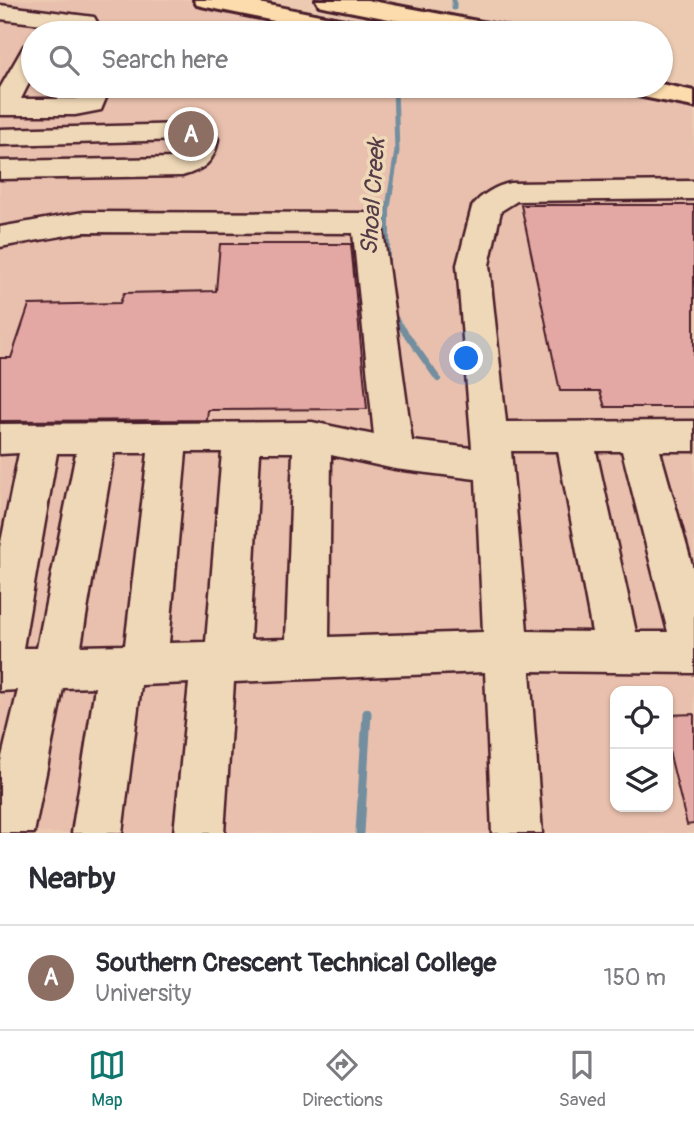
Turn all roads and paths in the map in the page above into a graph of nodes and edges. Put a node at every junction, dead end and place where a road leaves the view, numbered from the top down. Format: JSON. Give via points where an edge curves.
{"nodes":[{"id":1,"x":206,"y":0,"type":"edge"},
{"id":2,"x":328,"y":0,"type":"edge"},
{"id":3,"x":0,"y":12,"type":"edge"},
{"id":4,"x":30,"y":21,"type":"edge"},
{"id":5,"x":310,"y":21,"type":"edge"},
{"id":6,"x":436,"y":21,"type":"edge"},
{"id":7,"x":21,"y":73,"type":"edge"},
{"id":8,"x":673,"y":95,"type":"edge"},
{"id":9,"x":44,"y":98,"type":"edge"},
{"id":10,"x":62,"y":98,"type":"edge"},
{"id":11,"x":93,"y":98,"type":"edge"},
{"id":12,"x":694,"y":99,"type":"edge"},
{"id":13,"x":2,"y":107,"type":"edge"},
{"id":14,"x":0,"y":137,"type":"edge"},
{"id":15,"x":0,"y":170,"type":"edge"},
{"id":16,"x":694,"y":190,"type":"edge"},
{"id":17,"x":0,"y":237,"type":"edge"},
{"id":18,"x":637,"y":436,"type":"junction"},
{"id":19,"x":694,"y":436,"type":"edge"},
{"id":20,"x":169,"y":437,"type":"junction"},
{"id":21,"x":242,"y":437,"type":"junction"},
{"id":22,"x":312,"y":437,"type":"junction"},
{"id":23,"x":575,"y":437,"type":"junction"},
{"id":24,"x":41,"y":438,"type":"junction"},
{"id":25,"x":98,"y":438,"type":"junction"},
{"id":26,"x":0,"y":439,"type":"edge"},
{"id":27,"x":492,"y":451,"type":"junction"},
{"id":28,"x":395,"y":454,"type":"junction"},
{"id":29,"x":506,"y":650,"type":"junction"},
{"id":30,"x":618,"y":652,"type":"junction"},
{"id":31,"x":694,"y":652,"type":"edge"},
{"id":32,"x":0,"y":654,"type":"edge"},
{"id":33,"x":307,"y":658,"type":"junction"},
{"id":34,"x":220,"y":662,"type":"junction"},
{"id":35,"x":133,"y":665,"type":"junction"},
{"id":36,"x":45,"y":682,"type":"junction"},
{"id":37,"x":9,"y":833,"type":"edge"},
{"id":38,"x":97,"y":833,"type":"edge"},
{"id":39,"x":199,"y":833,"type":"edge"},
{"id":40,"x":517,"y":833,"type":"edge"}],
"edges":[{"from":1,"to":5,"type":"highway"},
{"from":2,"to":6,"type":"highway"},
{"from":3,"to":4,"type":"lane"},
{"from":7,"to":13,"type":"lane"},
{"from":8,"to":12,"type":"highway"},
{"from":9,"to":13,"type":"lane"},
{"from":10,"to":11,"type":"lane","via":[[91,104]]},
{"from":14,"to":15,"type":"lane","via":[[186,132],[204,139],[202,156],[182,167]]},
{"from":16,"to":27,"type":"lane","via":[[510,192],[487,207],[473,265]]},
{"from":17,"to":28,"type":"lane","via":[[83,222],[367,223]]},
{"from":18,"to":19,"type":"lane"},
{"from":18,"to":23,"type":"lane"},
{"from":18,"to":31,"type":"lane"},
{"from":20,"to":21,"type":"lane"},
{"from":20,"to":25,"type":"lane"},
{"from":20,"to":35,"type":"lane"},
{"from":21,"to":22,"type":"lane"},
{"from":21,"to":34,"type":"lane"},
{"from":22,"to":28,"type":"lane"},
{"from":22,"to":33,"type":"lane"},
{"from":23,"to":27,"type":"lane"},
{"from":23,"to":30,"type":"lane"},
{"from":24,"to":25,"type":"lane"},
{"from":24,"to":26,"type":"lane"},
{"from":24,"to":32,"type":"lane"},
{"from":25,"to":36,"type":"lane"},
{"from":27,"to":28,"type":"lane"},
{"from":27,"to":29,"type":"lane"},
{"from":29,"to":30,"type":"lane"},
{"from":29,"to":33,"type":"lane"},
{"from":29,"to":40,"type":"lane"},
{"from":30,"to":31,"type":"lane"},
{"from":32,"to":36,"type":"lane"},
{"from":33,"to":34,"type":"lane"},
{"from":34,"to":35,"type":"lane"},
{"from":34,"to":39,"type":"lane"},
{"from":35,"to":36,"type":"lane"},
{"from":35,"to":38,"type":"lane"},
{"from":36,"to":37,"type":"lane"}]}
